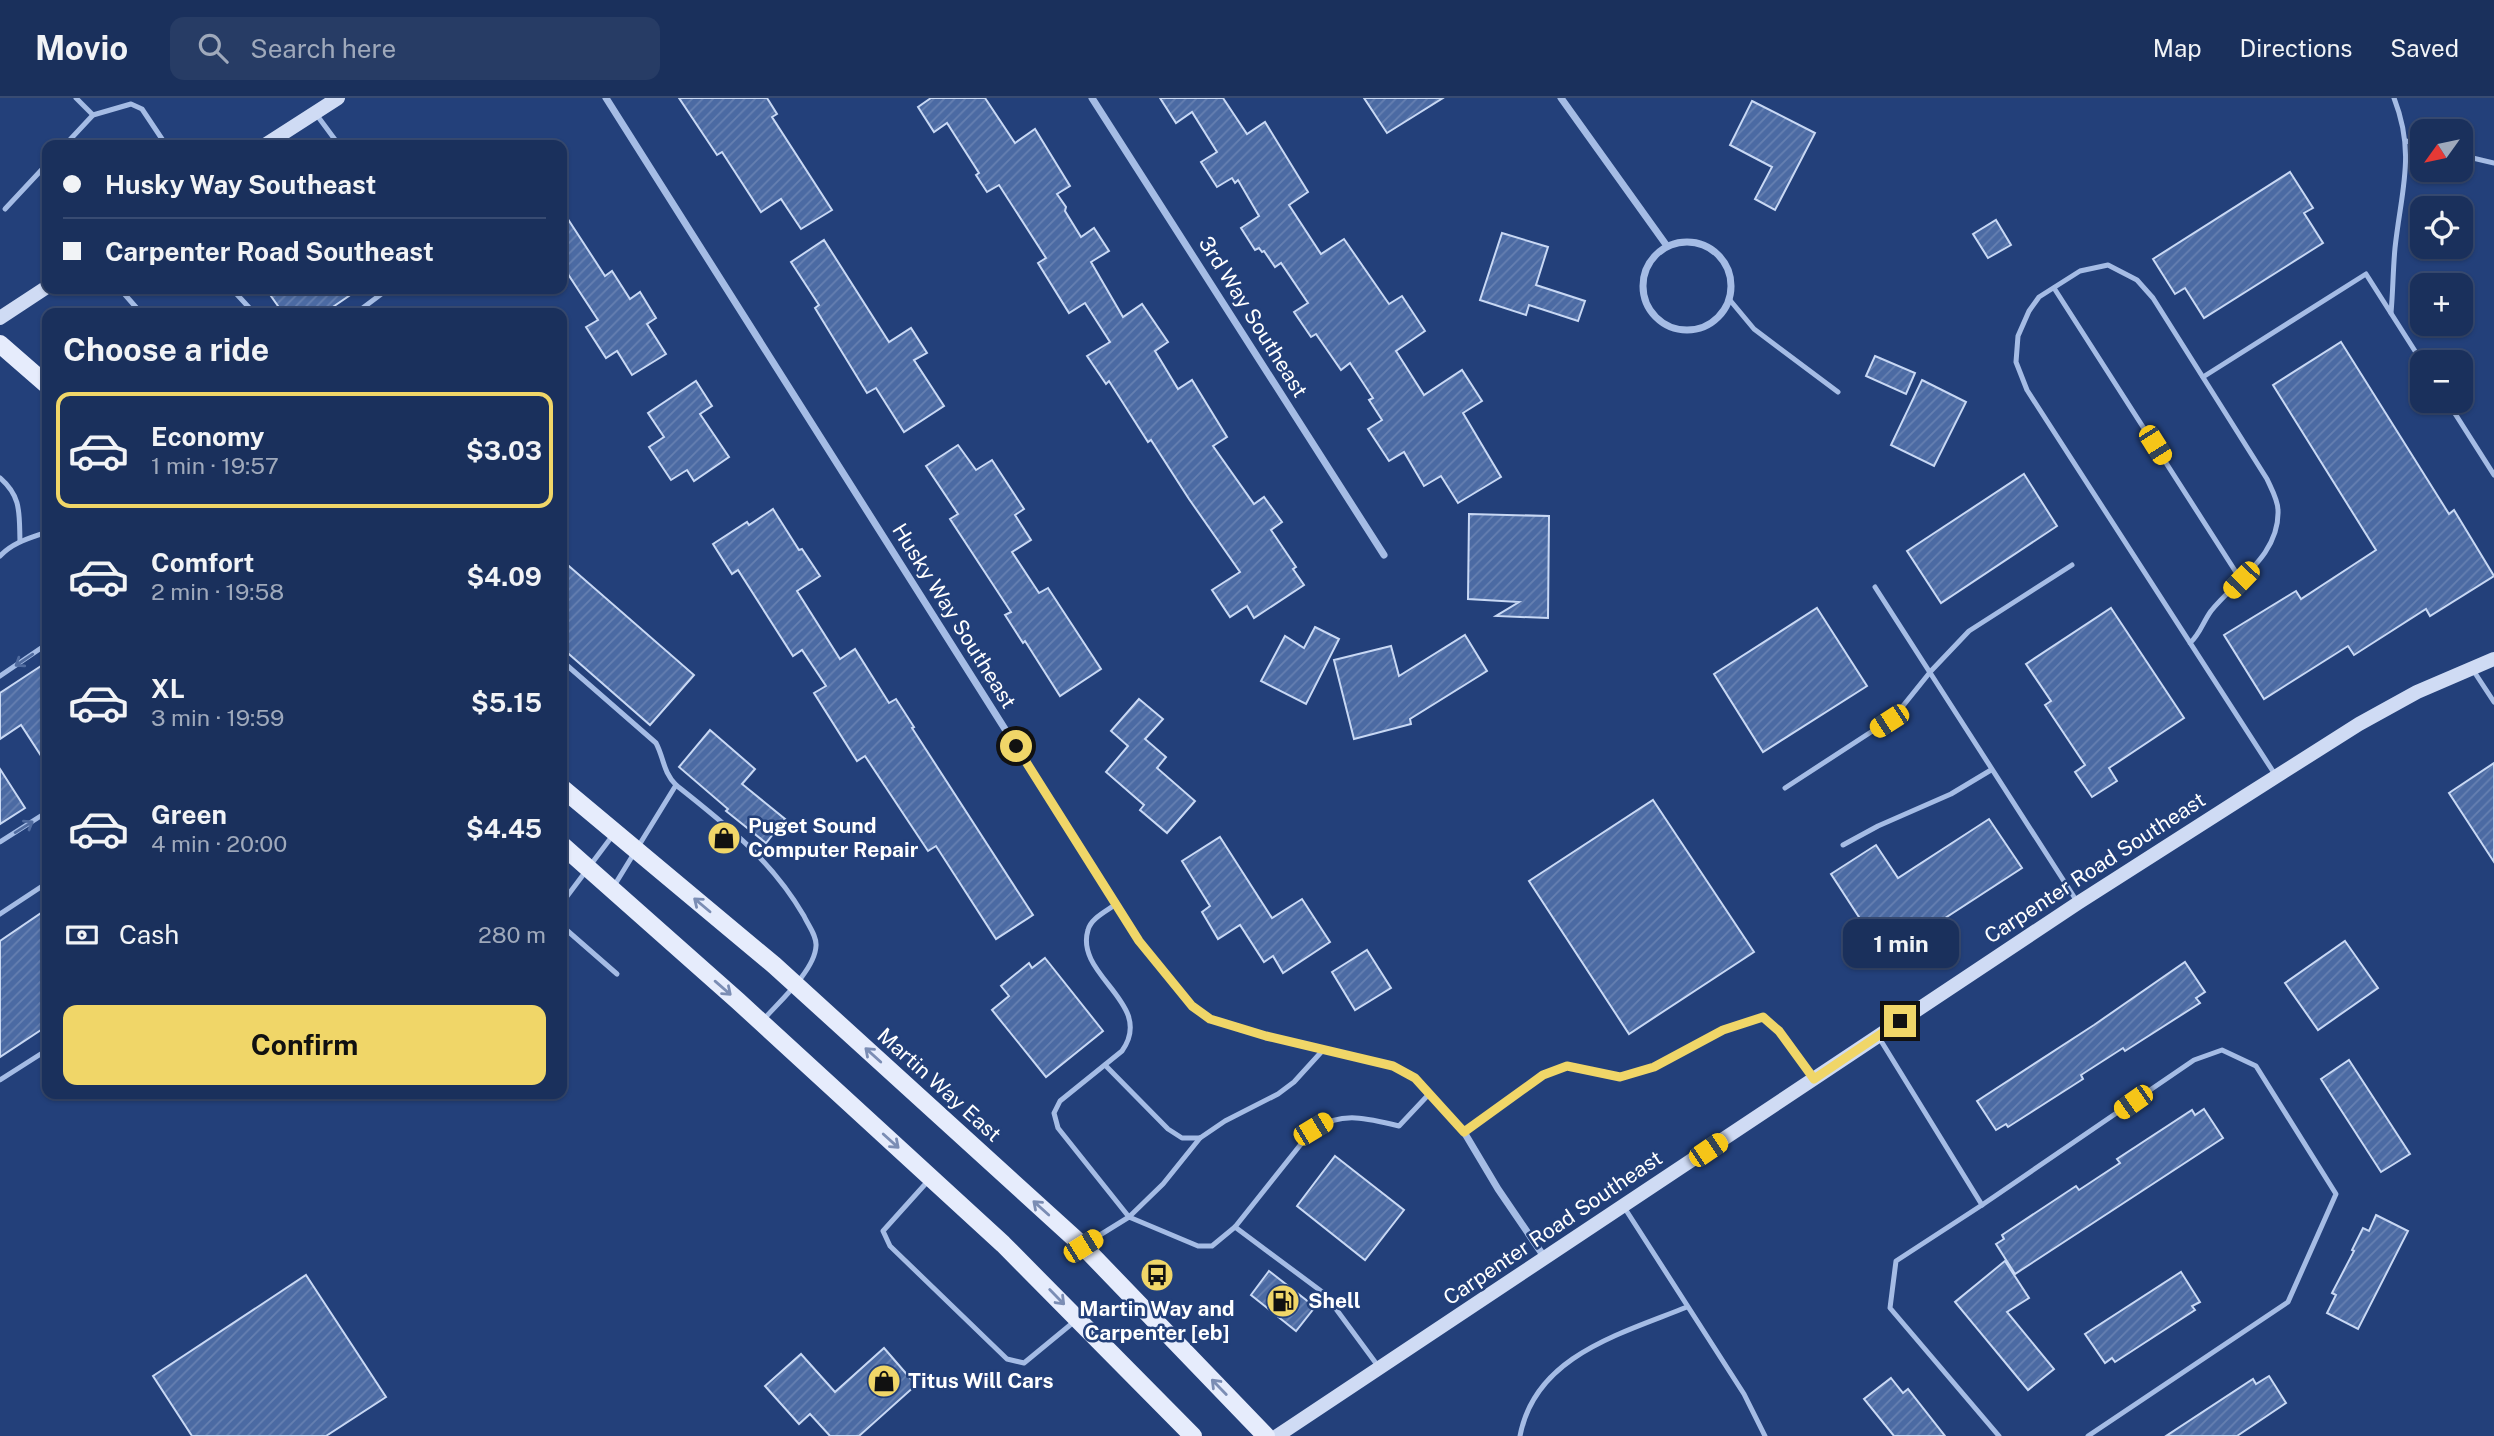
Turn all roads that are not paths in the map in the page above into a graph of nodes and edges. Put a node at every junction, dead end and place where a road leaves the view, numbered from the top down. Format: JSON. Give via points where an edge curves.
{"nodes":[{"id":1,"x":76,"y":98,"type":"edge"},
{"id":2,"x":338,"y":98,"type":"edge"},
{"id":3,"x":606,"y":98,"type":"edge"},
{"id":4,"x":1092,"y":98,"type":"edge"},
{"id":5,"x":1561,"y":98,"type":"edge"},
{"id":6,"x":2394,"y":98,"type":"edge"},
{"id":7,"x":315,"y":113,"type":"junction"},
{"id":8,"x":93,"y":115,"type":"junction"},
{"id":9,"x":70,"y":140,"type":"edge"},
{"id":10,"x":163,"y":140,"type":"edge"},
{"id":11,"x":273,"y":140,"type":"edge"},
{"id":12,"x":335,"y":140,"type":"edge"},
{"id":13,"x":2406,"y":141,"type":"junction"},
{"id":14,"x":2410,"y":142,"type":"edge"},
{"id":15,"x":2473,"y":158,"type":"edge"},
{"id":16,"x":2494,"y":163,"type":"edge"},
{"id":17,"x":42,"y":169,"type":"edge"},
{"id":18,"x":5,"y":209,"type":"dead end"},
{"id":19,"x":1667,"y":246,"type":"junction"},
{"id":20,"x":2054,"y":288,"type":"junction"},
{"id":21,"x":42,"y":290,"type":"edge"},
{"id":22,"x":124,"y":294,"type":"edge"},
{"id":23,"x":237,"y":294,"type":"edge"},
{"id":24,"x":381,"y":294,"type":"edge"},
{"id":25,"x":1729,"y":299,"type":"junction"},
{"id":26,"x":137,"y":308,"type":"edge"},
{"id":27,"x":249,"y":308,"type":"edge"},
{"id":28,"x":363,"y":308,"type":"edge"},
{"id":29,"x":2391,"y":314,"type":"junction"},
{"id":30,"x":0,"y":318,"type":"edge"},
{"id":31,"x":0,"y":344,"type":"edge"},
{"id":32,"x":2414,"y":350,"type":"edge"},
{"id":33,"x":2203,"y":377,"type":"junction"},
{"id":34,"x":42,"y":381,"type":"edge"},
{"id":35,"x":1838,"y":392,"type":"dead end"},
{"id":36,"x":2455,"y":413,"type":"edge"},
{"id":37,"x":2494,"y":475,"type":"edge"},
{"id":38,"x":0,"y":478,"type":"edge"},
{"id":39,"x":42,"y":534,"type":"edge"},
{"id":40,"x":20,"y":541,"type":"junction"},
{"id":41,"x":1384,"y":555,"type":"dead end"},
{"id":42,"x":0,"y":556,"type":"edge"},
{"id":43,"x":2072,"y":565,"type":"dead end"},
{"id":44,"x":2241,"y":580,"type":"junction"},
{"id":45,"x":1875,"y":587,"type":"dead end"},
{"id":46,"x":2190,"y":643,"type":"junction"},
{"id":47,"x":42,"y":647,"type":"edge"},
{"id":48,"x":2494,"y":659,"type":"edge"},
{"id":49,"x":567,"y":665,"type":"edge"},
{"id":50,"x":2471,"y":668,"type":"junction"},
{"id":51,"x":1931,"y":671,"type":"junction"},
{"id":52,"x":0,"y":676,"type":"edge"},
{"id":53,"x":2494,"y":702,"type":"edge"},
{"id":54,"x":1991,"y":770,"type":"junction"},
{"id":55,"x":2276,"y":776,"type":"junction"},
{"id":56,"x":676,"y":785,"type":"junction"},
{"id":57,"x":1785,"y":788,"type":"dead end"},
{"id":58,"x":567,"y":792,"type":"edge"},
{"id":59,"x":42,"y":815,"type":"edge"},
{"id":60,"x":615,"y":833,"type":"junction"},
{"id":61,"x":0,"y":842,"type":"edge"},
{"id":62,"x":1843,"y":845,"type":"dead end"},
{"id":63,"x":567,"y":850,"type":"edge"},
{"id":64,"x":637,"y":850,"type":"junction"},
{"id":65,"x":588,"y":869,"type":"junction"},
{"id":66,"x":42,"y":886,"type":"edge"},
{"id":67,"x":611,"y":890,"type":"junction"},
{"id":68,"x":567,"y":896,"type":"edge"},
{"id":69,"x":2078,"y":903,"type":"junction"},
{"id":70,"x":1115,"y":904,"type":"junction"},
{"id":71,"x":0,"y":914,"type":"edge"},
{"id":72,"x":567,"y":930,"type":"edge"},
{"id":73,"x":617,"y":974,"type":"dead end"},
{"id":74,"x":796,"y":985,"type":"junction"},
{"id":75,"x":761,"y":1022,"type":"junction"},
{"id":76,"x":1878,"y":1036,"type":"junction"},
{"id":77,"x":1324,"y":1049,"type":"junction"},
{"id":78,"x":42,"y":1053,"type":"edge"},
{"id":79,"x":1105,"y":1065,"type":"junction"},
{"id":80,"x":1814,"y":1079,"type":"junction"},
{"id":81,"x":0,"y":1080,"type":"edge"},
{"id":82,"x":1430,"y":1093,"type":"junction"},
{"id":83,"x":1464,"y":1132,"type":"junction"},
{"id":84,"x":1200,"y":1138,"type":"junction"},
{"id":85,"x":931,"y":1178,"type":"junction"},
{"id":86,"x":1982,"y":1205,"type":"junction"},
{"id":87,"x":1623,"y":1206,"type":"junction"},
{"id":88,"x":1129,"y":1217,"type":"junction"},
{"id":89,"x":1235,"y":1227,"type":"junction"},
{"id":90,"x":1083,"y":1246,"type":"junction"},
{"id":91,"x":1546,"y":1258,"type":"junction"},
{"id":92,"x":1687,"y":1307,"type":"junction"},
{"id":93,"x":1078,"y":1319,"type":"junction"},
{"id":94,"x":1380,"y":1368,"type":"junction"},
{"id":95,"x":1193,"y":1436,"type":"edge"},
{"id":96,"x":1266,"y":1436,"type":"edge"},
{"id":97,"x":1277,"y":1436,"type":"edge"},
{"id":98,"x":1520,"y":1436,"type":"edge"},
{"id":99,"x":1765,"y":1436,"type":"edge"},
{"id":100,"x":2000,"y":1436,"type":"edge"},
{"id":101,"x":2088,"y":1436,"type":"edge"}],
"edges":[{"from":1,"to":8,"type":"lane"},
{"from":2,"to":7,"type":"main road"},
{"from":3,"to":70,"type":"street","name":"Husky Way Southeast"},
{"from":4,"to":41,"type":"street","name":"3rd Way Southeast"},
{"from":5,"to":19,"type":"street"},
{"from":6,"to":13,"type":"lane"},
{"from":7,"to":11,"type":"main road"},
{"from":7,"to":12,"type":"lane"},
{"from":8,"to":9,"type":"lane"},
{"from":8,"to":10,"type":"lane","via":[[131,104],[142,108]]},
{"from":13,"to":14,"type":"lane"},
{"from":13,"to":29,"type":"lane"},
{"from":15,"to":16,"type":"lane"},
{"from":17,"to":18,"type":"lane"},
{"from":19,"to":25,"type":"street","via":[[1695,243],[1720,257],[1731,284]]},
{"from":19,"to":25,"type":"street","via":[[1646,267],[1643,281],[1648,309],[1657,320],[1670,328],[1699,329],[1723,313]]},
{"from":20,"to":33,"type":"lane","via":[[2080,271],[2108,265],[2137,280]]},
{"from":20,"to":44,"type":"lane"},
{"from":20,"to":46,"type":"lane","via":[[2039,297],[2029,311],[2018,336],[2016,362],[2027,390]]},
{"from":21,"to":30,"type":"main road"},
{"from":22,"to":26,"type":"lane"},
{"from":23,"to":27,"type":"lane"},
{"from":24,"to":28,"type":"lane"},
{"from":25,"to":35,"type":"lane","via":[[1755,329]]},
{"from":29,"to":32,"type":"lane"},
{"from":29,"to":33,"type":"lane","via":[[2366,274]]},
{"from":31,"to":34,"type":"main road"},
{"from":33,"to":44,"type":"lane","via":[[2267,479],[2278,509],[2273,541]]},
{"from":36,"to":37,"type":"lane"},
{"from":38,"to":40,"type":"lane","via":[[18,501]]},
{"from":39,"to":40,"type":"lane"},
{"from":40,"to":42,"type":"lane"},
{"from":43,"to":51,"type":"lane","via":[[1969,631]]},
{"from":44,"to":46,"type":"lane"},
{"from":45,"to":51,"type":"lane"},
{"from":46,"to":55,"type":"lane"},
{"from":47,"to":52,"type":"lane","one_way":true},
{"from":48,"to":50,"type":"main road","name":"Carpenter Road Southeast"},
{"from":49,"to":56,"type":"lane","via":[[656,743],[667,776]]},
{"from":50,"to":53,"type":"lane"},
{"from":50,"to":55,"type":"main road","name":"Carpenter Road Southeast","via":[[2417,692]]},
{"from":51,"to":54,"type":"lane"},
{"from":51,"to":57,"type":"lane","via":[[1894,718]]},
{"from":54,"to":62,"type":"lane"},
{"from":54,"to":69,"type":"lane"},
{"from":55,"to":69,"type":"main road","name":"Carpenter Road Southeast"},
{"from":56,"to":64,"type":"lane"},
{"from":56,"to":74,"type":"lane","via":[[764,860],[789,892],[816,944],[813,959]]},
{"from":58,"to":60,"type":"main road","name":"Martin Way East"},
{"from":61,"to":59,"type":"lane","one_way":true},
{"from":60,"to":64,"type":"main road","name":"Martin Way East"},
{"from":60,"to":65,"type":"lane"},
{"from":63,"to":65,"type":"main road"},
{"from":64,"to":67,"type":"lane"},
{"from":74,"to":64,"type":"main road","name":"Martin Way East","one_way":true},
{"from":65,"to":67,"type":"main road"},
{"from":65,"to":68,"type":"lane"},
{"from":66,"to":71,"type":"lane"},
{"from":67,"to":75,"type":"main road","one_way":true},
{"from":69,"to":76,"type":"main road","name":"Carpenter Road Southeast"},
{"from":70,"to":77,"type":"street","name":"Husky Way Southeast","via":[[1192,1006],[1210,1019]]},
{"from":70,"to":79,"type":"lane","via":[[1088,928],[1092,959],[1129,1015],[1132,1029],[1130,1041]]},
{"from":72,"to":73,"type":"lane"},
{"from":74,"to":75,"type":"lane"},
{"from":90,"to":74,"type":"main road","name":"Martin Way East","one_way":true},
{"from":75,"to":85,"type":"main road","one_way":true},
{"from":76,"to":80,"type":"main road","name":"Carpenter Road Southeast"},
{"from":76,"to":86,"type":"lane"},
{"from":77,"to":82,"type":"street","name":"Husky Way Southeast","via":[[1393,1066]]},
{"from":77,"to":84,"type":"lane","via":[[1278,1094]]},
{"from":78,"to":81,"type":"lane"},
{"from":79,"to":84,"type":"lane","via":[[1168,1129],[1182,1139]]},
{"from":79,"to":88,"type":"lane","via":[[1060,1101],[1054,1113],[1058,1128]]},
{"from":80,"to":83,"type":"lane","via":[[1763,1017],[1723,1030],[1654,1067],[1620,1077],[1567,1066],[1543,1075]]},
{"from":80,"to":87,"type":"main road","name":"Carpenter Road Southeast"},
{"from":82,"to":83,"type":"street","name":"Husky Way Southeast"},
{"from":82,"to":89,"type":"lane","via":[[1399,1126],[1341,1117],[1313,1129]]},
{"from":83,"to":91,"type":"street","name":"Husky Way Southeast"},
{"from":84,"to":88,"type":"lane"},
{"from":85,"to":93,"type":"main road","one_way":true},
{"from":85,"to":93,"type":"lane","via":[[883,1231],[890,1246],[1007,1359],[1024,1363]]},
{"from":86,"to":100,"type":"lane","via":[[1896,1261],[1890,1308]]},
{"from":86,"to":101,"type":"lane","via":[[2194,1060],[2222,1050],[2256,1066],[2336,1194],[2288,1302]]},
{"from":87,"to":91,"type":"main road","name":"Carpenter Road Southeast"},
{"from":87,"to":92,"type":"lane"},
{"from":88,"to":89,"type":"lane","via":[[1198,1246],[1212,1246]]},
{"from":88,"to":90,"type":"lane"},
{"from":89,"to":94,"type":"lane","via":[[1325,1294]]},
{"from":96,"to":90,"type":"main road","name":"Martin Way East","one_way":true},
{"from":91,"to":94,"type":"main road","name":"Carpenter Road Southeast"},
{"from":92,"to":98,"type":"lane","via":[[1564,1363],[1535,1393]]},
{"from":92,"to":99,"type":"lane","via":[[1744,1394]]},
{"from":93,"to":95,"type":"main road"},
{"from":94,"to":97,"type":"main road","name":"Carpenter Road Southeast"}]}
